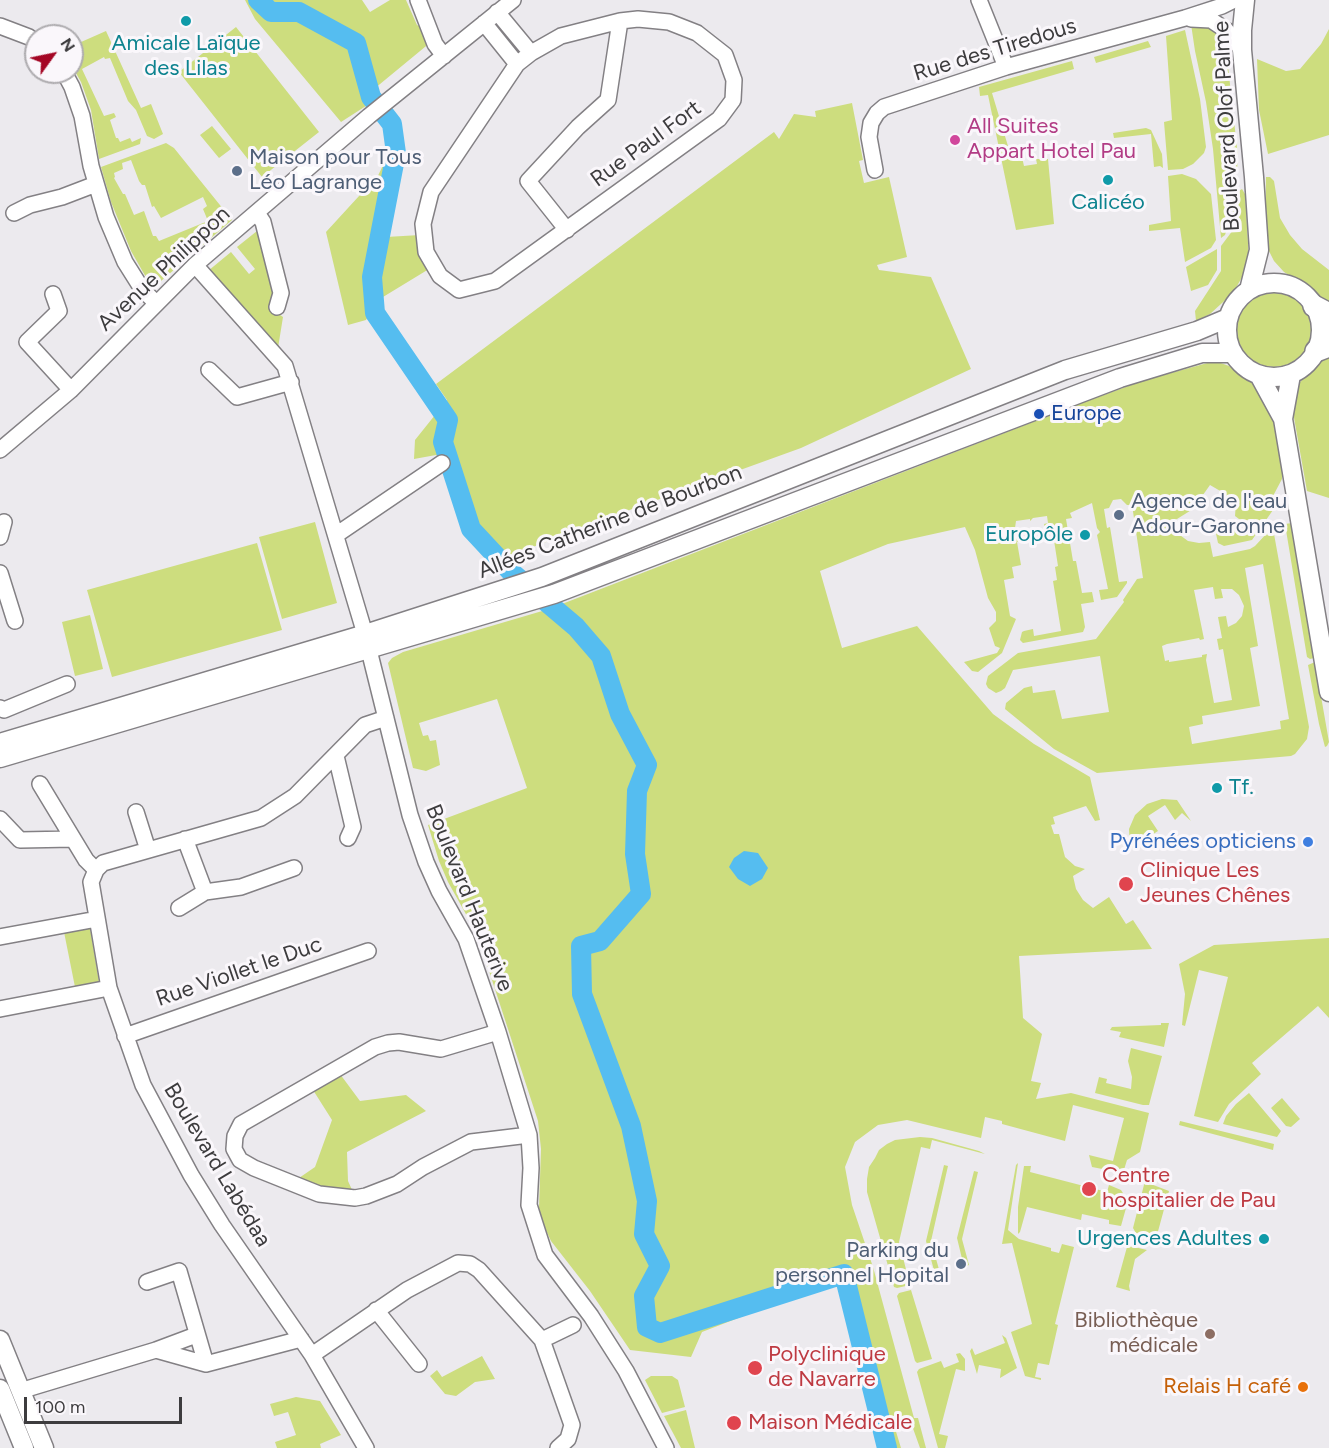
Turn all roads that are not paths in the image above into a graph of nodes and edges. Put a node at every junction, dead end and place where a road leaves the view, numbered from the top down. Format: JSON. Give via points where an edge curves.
{"nodes":[{"id":1,"x":418,"y":0,"type":"edge"},
{"id":2,"x":513,"y":0,"type":"edge"},
{"id":3,"x":979,"y":0,"type":"edge"},
{"id":4,"x":1234,"y":0,"type":"edge"},
{"id":5,"x":1245,"y":0,"type":"edge"},
{"id":6,"x":1206,"y":11,"type":"junction"},
{"id":7,"x":497,"y":12,"type":"junction"},
{"id":8,"x":1185,"y":18,"type":"junction"},
{"id":9,"x":620,"y":21,"type":"junction"},
{"id":10,"x":483,"y":23,"type":"junction"},
{"id":11,"x":0,"y":26,"type":"edge"},
{"id":12,"x":1242,"y":30,"type":"junction"},
{"id":13,"x":24,"y":35,"type":"edge"},
{"id":14,"x":1242,"y":50,"type":"junction"},
{"id":15,"x":531,"y":53,"type":"junction"},
{"id":16,"x":444,"y":56,"type":"junction"},
{"id":17,"x":517,"y":64,"type":"junction"},
{"id":18,"x":1006,"y":67,"type":"junction"},
{"id":19,"x":70,"y":84,"type":"edge"},
{"id":20,"x":875,"y":170,"type":"dead end"},
{"id":21,"x":96,"y":184,"type":"junction"},
{"id":22,"x":14,"y":213,"type":"dead end"},
{"id":23,"x":257,"y":213,"type":"junction"},
{"id":24,"x":567,"y":230,"type":"junction"},
{"id":25,"x":1259,"y":250,"type":"junction"},
{"id":26,"x":195,"y":265,"type":"junction"},
{"id":27,"x":1282,"y":284,"type":"junction"},
{"id":28,"x":1249,"y":290,"type":"junction"},
{"id":29,"x":53,"y":294,"type":"dead end"},
{"id":30,"x":156,"y":303,"type":"junction"},
{"id":31,"x":277,"y":307,"type":"dead end"},
{"id":32,"x":1322,"y":310,"type":"edge"},
{"id":33,"x":1228,"y":318,"type":"junction"},
{"id":34,"x":1323,"y":349,"type":"edge"},
{"id":35,"x":1233,"y":352,"type":"junction"},
{"id":36,"x":209,"y":370,"type":"dead end"},
{"id":37,"x":1259,"y":375,"type":"junction"},
{"id":38,"x":1291,"y":375,"type":"junction"},
{"id":39,"x":291,"y":382,"type":"junction"},
{"id":40,"x":71,"y":390,"type":"junction"},
{"id":41,"x":1283,"y":419,"type":"junction"},
{"id":42,"x":0,"y":450,"type":"edge"},
{"id":43,"x":442,"y":463,"type":"dead end"},
{"id":44,"x":336,"y":535,"type":"junction"},
{"id":45,"x":0,"y":573,"type":"edge"},
{"id":46,"x":15,"y":621,"type":"dead end"},
{"id":47,"x":367,"y":641,"type":"junction"},
{"id":48,"x":67,"y":684,"type":"dead end"},
{"id":49,"x":1329,"y":692,"type":"edge"},
{"id":50,"x":0,"y":708,"type":"edge"},
{"id":51,"x":386,"y":718,"type":"junction"},
{"id":52,"x":0,"y":743,"type":"edge"},
{"id":53,"x":336,"y":756,"type":"junction"},
{"id":54,"x":0,"y":758,"type":"edge"},
{"id":55,"x":40,"y":784,"type":"dead end"},
{"id":56,"x":136,"y":812,"type":"dead end"},
{"id":57,"x":0,"y":819,"type":"edge"},
{"id":58,"x":348,"y":838,"type":"dead end"},
{"id":59,"x":74,"y":839,"type":"junction"},
{"id":60,"x":184,"y":839,"type":"junction"},
{"id":61,"x":148,"y":850,"type":"junction"},
{"id":62,"x":294,"y":868,"type":"dead end"},
{"id":63,"x":96,"y":870,"type":"junction"},
{"id":64,"x":205,"y":892,"type":"junction"},
{"id":65,"x":179,"y":908,"type":"dead end"},
{"id":66,"x":97,"y":919,"type":"junction"},
{"id":67,"x":0,"y":937,"type":"edge"},
{"id":68,"x":368,"y":951,"type":"dead end"},
{"id":69,"x":110,"y":988,"type":"junction"},
{"id":70,"x":0,"y":1009,"type":"edge"},
{"id":71,"x":498,"y":1032,"type":"junction"},
{"id":72,"x":125,"y":1036,"type":"junction"},
{"id":73,"x":529,"y":1135,"type":"junction"},
{"id":74,"x":147,"y":1282,"type":"dead end"},
{"id":75,"x":376,"y":1310,"type":"junction"},
{"id":76,"x":573,"y":1325,"type":"dead end"},
{"id":77,"x":196,"y":1335,"type":"junction"},
{"id":78,"x":301,"y":1339,"type":"junction"},
{"id":79,"x":0,"y":1340,"type":"edge"},
{"id":80,"x":542,"y":1340,"type":"junction"},
{"id":81,"x":156,"y":1350,"type":"junction"},
{"id":82,"x":312,"y":1355,"type":"junction"},
{"id":83,"x":206,"y":1364,"type":"junction"},
{"id":84,"x":419,"y":1364,"type":"dead end"},
{"id":85,"x":0,"y":1389,"type":"edge"},
{"id":86,"x":20,"y":1390,"type":"junction"},
{"id":87,"x":24,"y":1448,"type":"edge"},
{"id":88,"x":44,"y":1448,"type":"edge"},
{"id":89,"x":366,"y":1448,"type":"edge"},
{"id":90,"x":558,"y":1448,"type":"edge"},
{"id":91,"x":666,"y":1448,"type":"edge"}],
"edges":[{"from":1,"to":16,"type":"street","via":[[435,44]]},
{"from":2,"to":7,"type":"street","name":"Avenue Philippon"},
{"from":3,"to":18,"type":"street"},
{"from":4,"to":6,"type":"street","name":"Rue des Tiredous"},
{"from":5,"to":12,"type":"main road","name":"Boulevard Olof Palme"},
{"from":6,"to":8,"type":"street","name":"Rue des Tiredous"},
{"from":6,"to":12,"type":"street","via":[[1220,13]]},
{"from":7,"to":10,"type":"street","name":"Avenue Philippon"},
{"from":7,"to":15,"type":"street"},
{"from":8,"to":14,"type":"street","name":"Rue des Tiredous","via":[[1211,20],[1226,30]]},
{"from":8,"to":18,"type":"street","name":"Rue des Tiredous"},
{"from":9,"to":15,"type":"street","name":"Rue Paul Fort","via":[[561,36]]},
{"from":9,"to":24,"type":"street","via":[[608,100],[528,181]]},
{"from":9,"to":24,"type":"street","name":"Rue Paul Fort","via":[[669,22],[697,33],[725,55],[734,80],[733,100],[719,119]]},
{"from":10,"to":16,"type":"street","name":"Avenue Philippon"},
{"from":10,"to":17,"type":"street"},
{"from":11,"to":13,"type":"street"},
{"from":12,"to":14,"type":"main road","name":"Boulevard Olof Palme"},
{"from":14,"to":25,"type":"main road","name":"Boulevard Olof Palme"},
{"from":15,"to":17,"type":"street","name":"Rue Paul Fort"},
{"from":16,"to":23,"type":"street","name":"Avenue Philippon"},
{"from":17,"to":24,"type":"street","name":"Rue Paul Fort","via":[[431,192],[423,225],[426,252],[440,276],[459,290],[495,281]]},
{"from":18,"to":20,"type":"street","name":"Rue des Tiredous","via":[[877,113],[869,137]]},
{"from":19,"to":21,"type":"street","via":[[82,116]]},
{"from":21,"to":22,"type":"street"},
{"from":21,"to":30,"type":"street","via":[[126,262],[142,290]]},
{"from":23,"to":26,"type":"street","name":"Avenue Philippon"},
{"from":23,"to":31,"type":"street","via":[[263,222],[281,292]]},
{"from":25,"to":27,"type":"main road","name":"Boulevard Olof Palme"},
{"from":25,"to":28,"type":"main road","name":"Boulevard Olof Palme"},
{"from":26,"to":30,"type":"street","name":"Avenue Philippon"},
{"from":26,"to":39,"type":"street","name":"Boulevard Hauterive","via":[[285,366]]},
{"from":27,"to":28,"type":"main road","via":[[1265,284]]},
{"from":27,"to":32,"type":"main road","via":[[1297,289]]},
{"from":28,"to":33,"type":"main road","via":[[1235,303]]},
{"from":29,"to":40,"type":"street","via":[[59,311],[27,342]]},
{"from":30,"to":40,"type":"street","name":"Avenue Philippon"},
{"from":32,"to":34,"type":"main road","via":[[1318,314]]},
{"from":33,"to":35,"type":"main road","via":[[1227,333]]},
{"from":33,"to":47,"type":"main road","name":"Allées Catherine de Bourbon","via":[[1065,370],[542,577]]},
{"from":34,"to":38,"type":"main road"},
{"from":35,"to":37,"type":"main road","via":[[1240,363]]},
{"from":35,"to":47,"type":"main road","name":"Allées Catherine de Bourbon","via":[[1202,352],[1120,378],[554,594],[391,643]]},
{"from":36,"to":39,"type":"street","via":[[237,397]]},
{"from":37,"to":38,"type":"main road"},
{"from":37,"to":41,"type":"main road"},
{"from":38,"to":41,"type":"main road"},
{"from":39,"to":44,"type":"street","name":"Boulevard Hauterive"},
{"from":40,"to":42,"type":"street","name":"Avenue Philippon"},
{"from":41,"to":49,"type":"main road"},
{"from":43,"to":44,"type":"street"},
{"from":44,"to":47,"type":"street","name":"Boulevard Hauterive"},
{"from":45,"to":46,"type":"street"},
{"from":47,"to":51,"type":"street","name":"Boulevard Hauterive"},
{"from":47,"to":52,"type":"main road","name":"Allées Catherine de Bourbon"},
{"from":47,"to":54,"type":"main road","name":"Allées Catherine de Bourbon"},
{"from":48,"to":50,"type":"street","via":[[4,710]]},
{"from":51,"to":53,"type":"street","via":[[365,725]]},
{"from":51,"to":71,"type":"street","name":"Boulevard Hauterive","via":[[426,862],[466,939]]},
{"from":53,"to":58,"type":"street","via":[[353,827]]},
{"from":53,"to":60,"type":"street","via":[[296,796],[261,818]]},
{"from":55,"to":59,"type":"street"},
{"from":56,"to":61,"type":"street"},
{"from":57,"to":59,"type":"street","via":[[20,840]]},
{"from":59,"to":63,"type":"street"},
{"from":60,"to":61,"type":"street"},
{"from":60,"to":64,"type":"street"},
{"from":61,"to":63,"type":"street","via":[[103,863]]},
{"from":62,"to":64,"type":"street","via":[[241,887]]},
{"from":63,"to":66,"type":"street","name":"Boulevard Labédaa","via":[[91,882]]},
{"from":64,"to":65,"type":"street"},
{"from":66,"to":67,"type":"street"},
{"from":66,"to":69,"type":"street","name":"Boulevard Labédaa"},
{"from":68,"to":72,"type":"street","name":"Rue Viollet le Duc"},
{"from":69,"to":70,"type":"street"},
{"from":69,"to":72,"type":"street","name":"Boulevard Labédaa"},
{"from":71,"to":73,"type":"street","name":"Boulevard Hauterive"},
{"from":71,"to":73,"type":"street","via":[[441,1048],[399,1042],[375,1047],[241,1124],[234,1149],[240,1160],[254,1168],[319,1194],[355,1198],[387,1189],[471,1142]]},
{"from":72,"to":78,"type":"street","name":"Boulevard Labédaa","via":[[143,1085],[191,1175]]},
{"from":73,"to":91,"type":"street","name":"Boulevard Hauterive","via":[[529,1205],[545,1255],[626,1371]]},
{"from":74,"to":77,"type":"street","via":[[179,1271]]},
{"from":75,"to":80,"type":"street","via":[[451,1266],[463,1263],[479,1270]]},
{"from":75,"to":82,"type":"street"},
{"from":75,"to":84,"type":"street"},
{"from":76,"to":80,"type":"street"},
{"from":77,"to":81,"type":"street"},
{"from":77,"to":83,"type":"street"},
{"from":78,"to":82,"type":"street","name":"Boulevard Labédaa"},
{"from":78,"to":83,"type":"street"},
{"from":79,"to":86,"type":"main road"},
{"from":80,"to":90,"type":"street","via":[[572,1425],[568,1439]]},
{"from":81,"to":83,"type":"street"},
{"from":81,"to":86,"type":"street"},
{"from":82,"to":89,"type":"street","name":"Boulevard Labédaa"},
{"from":85,"to":87,"type":"main road"},
{"from":86,"to":88,"type":"main road"}]}
